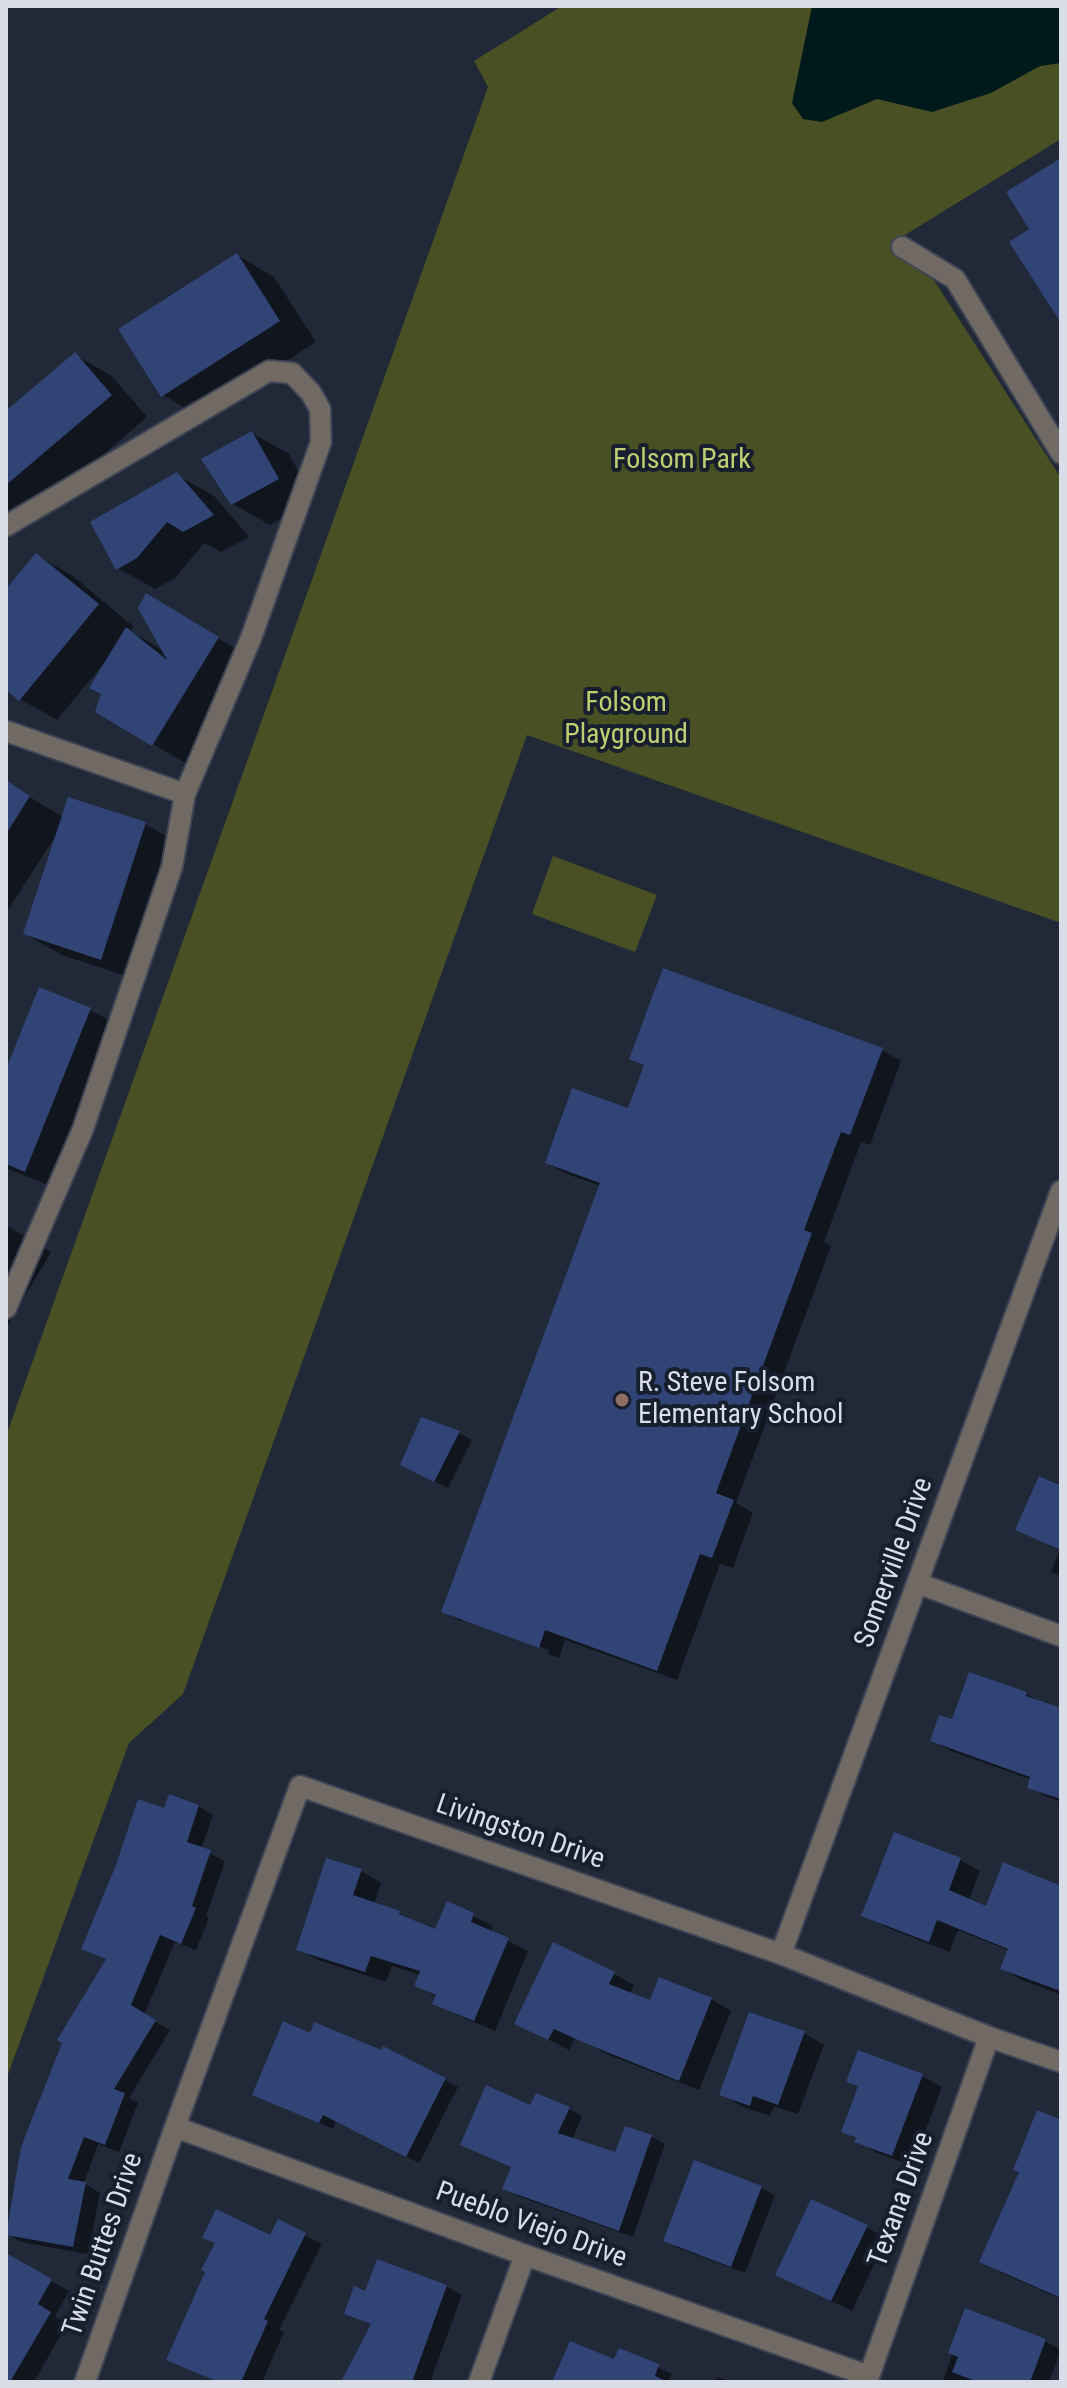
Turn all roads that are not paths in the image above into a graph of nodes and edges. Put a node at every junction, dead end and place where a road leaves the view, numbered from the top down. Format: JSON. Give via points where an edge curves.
{"nodes":[{"id":1,"x":902,"y":247,"type":"dead end"},
{"id":2,"x":1061,"y":453,"type":"edge"},
{"id":3,"x":6,"y":526,"type":"edge"},
{"id":4,"x":6,"y":731,"type":"edge"},
{"id":5,"x":185,"y":794,"type":"junction"},
{"id":6,"x":1061,"y":1191,"type":"edge"},
{"id":7,"x":1056,"y":1223,"type":"edge"},
{"id":8,"x":6,"y":1308,"type":"edge"},
{"id":9,"x":917,"y":1583,"type":"junction"},
{"id":10,"x":1061,"y":1636,"type":"edge"},
{"id":11,"x":781,"y":1954,"type":"junction"},
{"id":12,"x":989,"y":2037,"type":"junction"},
{"id":13,"x":1061,"y":2062,"type":"edge"},
{"id":14,"x":175,"y":2127,"type":"junction"},
{"id":15,"x":525,"y":2255,"type":"junction"},
{"id":16,"x":868,"y":2379,"type":"edge"},
{"id":17,"x":85,"y":2382,"type":"edge"},
{"id":18,"x":479,"y":2382,"type":"edge"}],
"edges":[{"from":1,"to":2,"type":"street","via":[[955,279]]},
{"from":3,"to":5,"type":"street","via":[[269,371],[292,373],[311,393],[320,409],[321,442],[251,638]]},
{"from":4,"to":5,"type":"street"},
{"from":5,"to":8,"type":"street","via":[[172,867],[83,1129]]},
{"from":6,"to":7,"type":"street","name":"Somerville Drive"},
{"from":7,"to":9,"type":"street","name":"Somerville Drive"},
{"from":9,"to":10,"type":"street"},
{"from":9,"to":11,"type":"street","name":"Somerville Drive"},
{"from":11,"to":12,"type":"street","name":"Livingston Drive"},
{"from":11,"to":14,"type":"street","name":"Livingston Drive","via":[[300,1786]]},
{"from":12,"to":13,"type":"street","name":"Livingston Drive"},
{"from":12,"to":16,"type":"street","name":"Texana Drive"},
{"from":14,"to":15,"type":"street","name":"Pueblo Viejo Drive"},
{"from":14,"to":17,"type":"street","name":"Twin Buttes Drive"},
{"from":15,"to":16,"type":"street","name":"Pueblo Viejo Drive"},
{"from":15,"to":18,"type":"street"}]}
